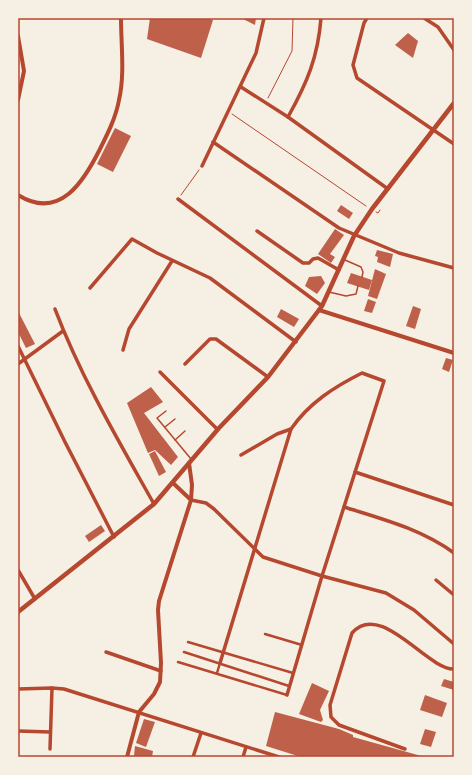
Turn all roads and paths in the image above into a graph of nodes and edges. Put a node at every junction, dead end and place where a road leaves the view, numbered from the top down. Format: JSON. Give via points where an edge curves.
{"nodes":[{"id":1,"x":121,"y":18,"type":"edge"},
{"id":2,"x":264,"y":18,"type":"edge"},
{"id":3,"x":293,"y":18,"type":"edge"},
{"id":4,"x":321,"y":18,"type":"edge"},
{"id":5,"x":368,"y":18,"type":"edge"},
{"id":6,"x":424,"y":18,"type":"edge"},
{"id":7,"x":18,"y":36,"type":"edge"},
{"id":8,"x":454,"y":50,"type":"edge"},
{"id":9,"x":241,"y":87,"type":"junction"},
{"id":10,"x":18,"y":100,"type":"edge"},
{"id":11,"x":265,"y":102,"type":"junction"},
{"id":12,"x":454,"y":103,"type":"edge"},
{"id":13,"x":228,"y":111,"type":"junction"},
{"id":14,"x":288,"y":117,"type":"junction"},
{"id":15,"x":433,"y":129,"type":"junction"},
{"id":16,"x":213,"y":142,"type":"junction"},
{"id":17,"x":454,"y":144,"type":"edge"},
{"id":18,"x":202,"y":166,"type":"joint"},
{"id":19,"x":388,"y":189,"type":"junction"},
{"id":20,"x":18,"y":195,"type":"edge"},
{"id":21,"x":178,"y":199,"type":"joint"},
{"id":22,"x":372,"y":210,"type":"junction"},
{"id":23,"x":257,"y":231,"type":"dead end"},
{"id":24,"x":354,"y":236,"type":"junction"},
{"id":25,"x":344,"y":259,"type":"junction"},
{"id":26,"x":172,"y":261,"type":"junction"},
{"id":27,"x":454,"y":268,"type":"edge"},
{"id":28,"x":339,"y":270,"type":"junction"},
{"id":29,"x":362,"y":277,"type":"dead end"},
{"id":30,"x":358,"y":286,"type":"dead end"},
{"id":31,"x":90,"y":288,"type":"dead end"},
{"id":32,"x":329,"y":292,"type":"junction"},
{"id":33,"x":321,"y":308,"type":"junction"},
{"id":34,"x":55,"y":309,"type":"dead end"},
{"id":35,"x":63,"y":331,"type":"junction"},
{"id":36,"x":296,"y":342,"type":"junction"},
{"id":37,"x":18,"y":346,"type":"edge"},
{"id":38,"x":123,"y":350,"type":"dead end"},
{"id":39,"x":454,"y":353,"type":"edge"},
{"id":40,"x":24,"y":358,"type":"junction"},
{"id":41,"x":18,"y":364,"type":"edge"},
{"id":42,"x":185,"y":364,"type":"dead end"},
{"id":43,"x":160,"y":372,"type":"dead end"},
{"id":44,"x":268,"y":377,"type":"junction"},
{"id":45,"x":166,"y":412,"type":"dead end"},
{"id":46,"x":175,"y":419,"type":"dead end"},
{"id":47,"x":165,"y":427,"type":"junction"},
{"id":48,"x":218,"y":429,"type":"junction"},
{"id":49,"x":291,"y":429,"type":"junction"},
{"id":50,"x":185,"y":431,"type":"dead end"},
{"id":51,"x":175,"y":440,"type":"junction"},
{"id":52,"x":241,"y":455,"type":"dead end"},
{"id":53,"x":191,"y":461,"type":"junction"},
{"id":54,"x":355,"y":472,"type":"junction"},
{"id":55,"x":173,"y":483,"type":"junction"},
{"id":56,"x":191,"y":500,"type":"junction"},
{"id":57,"x":154,"y":504,"type":"junction"},
{"id":58,"x":454,"y":505,"type":"edge"},
{"id":59,"x":344,"y":507,"type":"junction"},
{"id":60,"x":114,"y":537,"type":"junction"},
{"id":61,"x":254,"y":550,"type":"junction"},
{"id":62,"x":454,"y":554,"type":"edge"},
{"id":63,"x":18,"y":570,"type":"edge"},
{"id":64,"x":322,"y":576,"type":"junction"},
{"id":65,"x":436,"y":580,"type":"dead end"},
{"id":66,"x":454,"y":595,"type":"edge"},
{"id":67,"x":35,"y":598,"type":"junction"},
{"id":68,"x":18,"y":612,"type":"edge"},
{"id":69,"x":265,"y":634,"type":"dead end"},
{"id":70,"x":188,"y":642,"type":"dead end"},
{"id":71,"x":302,"y":644,"type":"junction"},
{"id":72,"x":454,"y":644,"type":"edge"},
{"id":73,"x":106,"y":652,"type":"dead end"},
{"id":74,"x":184,"y":652,"type":"dead end"},
{"id":75,"x":223,"y":652,"type":"junction"},
{"id":76,"x":178,"y":662,"type":"dead end"},
{"id":77,"x":220,"y":664,"type":"junction"},
{"id":78,"x":454,"y":669,"type":"edge"},
{"id":79,"x":161,"y":671,"type":"junction"},
{"id":80,"x":217,"y":673,"type":"junction"},
{"id":81,"x":293,"y":673,"type":"junction"},
{"id":82,"x":289,"y":686,"type":"junction"},
{"id":83,"x":52,"y":688,"type":"junction"},
{"id":84,"x":18,"y":689,"type":"edge"},
{"id":85,"x":287,"y":695,"type":"joint"},
{"id":86,"x":139,"y":712,"type":"junction"},
{"id":87,"x":18,"y":731,"type":"edge"},
{"id":88,"x":50,"y":732,"type":"junction"},
{"id":89,"x":201,"y":733,"type":"junction"},
{"id":90,"x":246,"y":747,"type":"junction"},
{"id":91,"x":50,"y":749,"type":"dead end"},
{"id":92,"x":405,"y":749,"type":"dead end"},
{"id":93,"x":127,"y":757,"type":"edge"},
{"id":94,"x":193,"y":757,"type":"edge"},
{"id":95,"x":243,"y":757,"type":"edge"},
{"id":96,"x":279,"y":757,"type":"edge"}],
"edges":[{"from":1,"to":20,"type":"street","via":[[120,100],[110,130],[86,176],[74,190],[54,202],[32,201]]},
{"from":2,"to":9,"type":"street","via":[[256,53]]},
{"from":3,"to":11,"type":"path","via":[[292,51]]},
{"from":4,"to":14,"type":"street","via":[[314,64]]},
{"from":5,"to":15,"type":"street","via":[[364,23],[353,65],[357,78]]},
{"from":6,"to":8,"type":"street","via":[[438,27]]},
{"from":7,"to":10,"type":"street","via":[[24,71]]},
{"from":9,"to":11,"type":"street"},
{"from":9,"to":13,"type":"street"},
{"from":11,"to":14,"type":"street"},
{"from":12,"to":15,"type":"main road"},
{"from":13,"to":16,"type":"street"},
{"from":13,"to":22,"type":"path"},
{"from":14,"to":19,"type":"street"},
{"from":15,"to":17,"type":"street"},
{"from":15,"to":19,"type":"main road"},
{"from":16,"to":18,"type":"street"},
{"from":16,"to":24,"type":"street"},
{"from":18,"to":21,"type":"path"},
{"from":19,"to":22,"type":"main road"},
{"from":21,"to":33,"type":"street"},
{"from":22,"to":24,"type":"main road"},
{"from":23,"to":28,"type":"street","via":[[303,262],[309,263],[318,258]]},
{"from":24,"to":25,"type":"main road"},
{"from":24,"to":27,"type":"street","via":[[398,253]]},
{"from":25,"to":28,"type":"main road"},
{"from":25,"to":29,"type":"lane","via":[[362,267]]},
{"from":26,"to":31,"type":"street","via":[[132,239]]},
{"from":26,"to":36,"type":"street","via":[[210,278]]},
{"from":26,"to":38,"type":"street","via":[[129,329]]},
{"from":28,"to":32,"type":"main road"},
{"from":30,"to":32,"type":"lane","via":[[356,294],[350,296]]},
{"from":32,"to":33,"type":"main road"},
{"from":33,"to":36,"type":"main road"},
{"from":33,"to":39,"type":"street"},
{"from":34,"to":35,"type":"street"},
{"from":35,"to":40,"type":"street"},
{"from":35,"to":57,"type":"street","via":[[110,426]]},
{"from":36,"to":44,"type":"main road"},
{"from":37,"to":40,"type":"street"},
{"from":40,"to":41,"type":"street"},
{"from":40,"to":60,"type":"street"},
{"from":42,"to":44,"type":"street","via":[[210,339],[216,339]]},
{"from":43,"to":48,"type":"street"},
{"from":44,"to":48,"type":"main road"},
{"from":45,"to":47,"type":"lane","via":[[157,418]]},
{"from":46,"to":47,"type":"lane"},
{"from":47,"to":51,"type":"lane"},
{"from":48,"to":53,"type":"main road"},
{"from":49,"to":52,"type":"street","via":[[277,434]]},
{"from":49,"to":54,"type":"street","via":[[307,408],[338,385],[362,373],[384,381]]},
{"from":49,"to":61,"type":"street"},
{"from":50,"to":51,"type":"lane"},
{"from":51,"to":53,"type":"lane"},
{"from":53,"to":55,"type":"main road"},
{"from":53,"to":56,"type":"street"},
{"from":54,"to":58,"type":"street"},
{"from":54,"to":59,"type":"street"},
{"from":55,"to":56,"type":"street"},
{"from":55,"to":57,"type":"main road"},
{"from":56,"to":61,"type":"street","via":[[206,503],[214,509]]},
{"from":56,"to":79,"type":"street","via":[[158,606]]},
{"from":57,"to":60,"type":"main road"},
{"from":59,"to":62,"type":"street","via":[[416,531],[442,544]]},
{"from":59,"to":64,"type":"street"},
{"from":60,"to":67,"type":"main road"},
{"from":61,"to":64,"type":"street","via":[[263,557]]},
{"from":61,"to":75,"type":"street"},
{"from":63,"to":67,"type":"street"},
{"from":64,"to":71,"type":"street"},
{"from":64,"to":72,"type":"street","via":[[386,593],[398,599]]},
{"from":65,"to":66,"type":"street"},
{"from":67,"to":68,"type":"main road"},
{"from":69,"to":71,"type":"street"},
{"from":70,"to":75,"type":"street"},
{"from":71,"to":81,"type":"street"},
{"from":73,"to":79,"type":"street"},
{"from":74,"to":77,"type":"street"},
{"from":75,"to":77,"type":"street"},
{"from":75,"to":81,"type":"street"},
{"from":76,"to":80,"type":"street"},
{"from":77,"to":80,"type":"street"},
{"from":77,"to":82,"type":"street"},
{"from":78,"to":92,"type":"street","via":[[444,666],[376,624],[362,625],[352,633],[330,705],[331,717],[339,725]]},
{"from":79,"to":86,"type":"street","via":[[157,689]]},
{"from":80,"to":85,"type":"street"},
{"from":81,"to":82,"type":"street"},
{"from":82,"to":85,"type":"street"},
{"from":83,"to":84,"type":"street"},
{"from":83,"to":86,"type":"street","via":[[64,689]]},
{"from":83,"to":88,"type":"street"},
{"from":86,"to":89,"type":"street"},
{"from":86,"to":93,"type":"street"},
{"from":87,"to":88,"type":"street"},
{"from":88,"to":91,"type":"street"},
{"from":89,"to":90,"type":"street"},
{"from":89,"to":94,"type":"street"},
{"from":90,"to":95,"type":"street"},
{"from":90,"to":96,"type":"street"}]}
